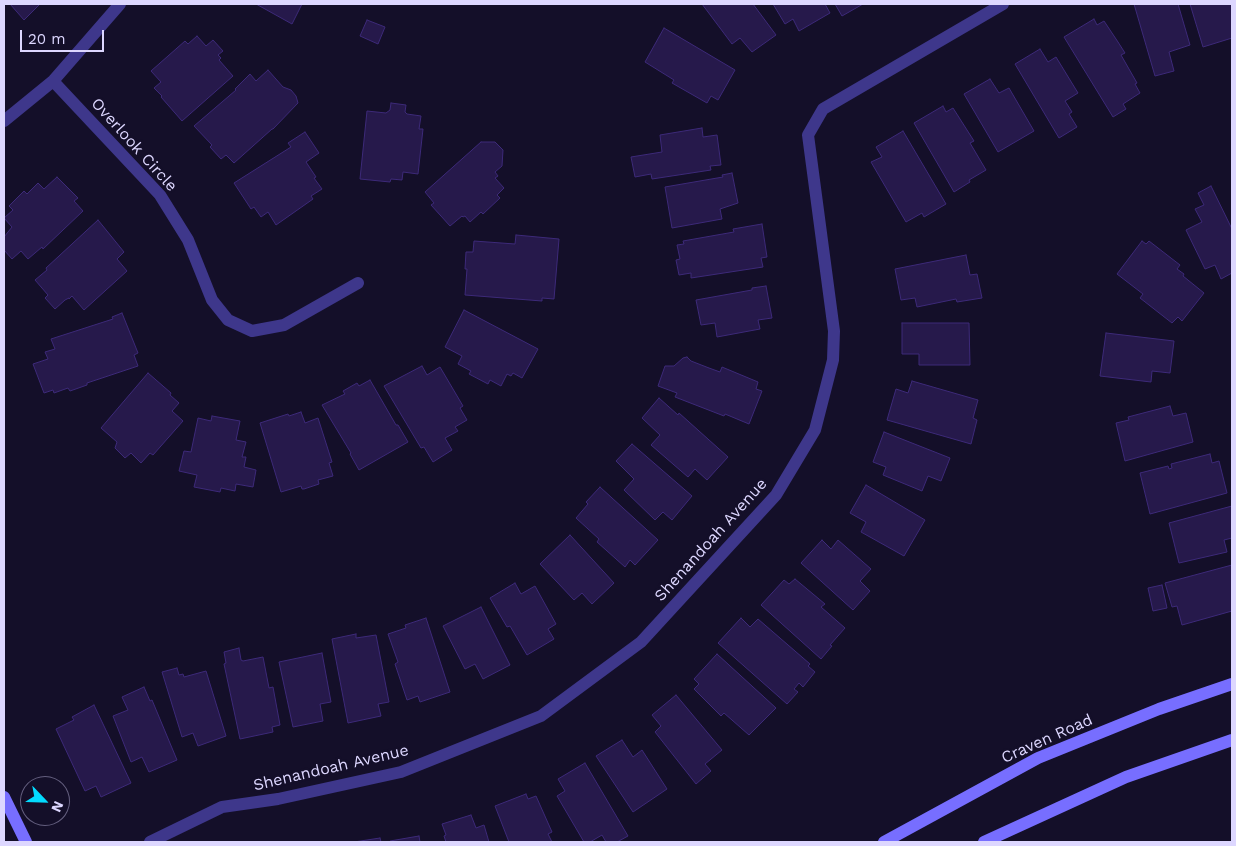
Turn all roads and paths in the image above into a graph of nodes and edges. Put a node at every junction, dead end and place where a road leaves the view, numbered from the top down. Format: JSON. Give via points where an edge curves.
{"nodes":[{"id":1,"x":120,"y":4,"type":"edge"},
{"id":2,"x":1003,"y":4,"type":"edge"},
{"id":3,"x":53,"y":81,"type":"junction"},
{"id":4,"x":4,"y":121,"type":"edge"},
{"id":5,"x":358,"y":283,"type":"dead end"},
{"id":6,"x":1232,"y":684,"type":"edge"},
{"id":7,"x":1232,"y":740,"type":"edge"},
{"id":8,"x":4,"y":797,"type":"edge"},
{"id":9,"x":26,"y":842,"type":"edge"},
{"id":10,"x":150,"y":842,"type":"edge"},
{"id":11,"x":884,"y":842,"type":"edge"},
{"id":12,"x":984,"y":842,"type":"edge"}],
"edges":[{"from":1,"to":3,"type":"street"},
{"from":2,"to":10,"type":"street","name":"Shenandoah Avenue","via":[[823,109],[808,135],[834,330],[833,360],[815,430],[776,495],[641,642],[542,716],[401,772],[278,799],[222,807]]},
{"from":3,"to":4,"type":"street"},
{"from":3,"to":5,"type":"street","name":"Overlook Circle","via":[[160,195],[188,240],[212,300],[228,320],[252,331],[284,325]]},
{"from":6,"to":11,"type":"main road","name":"Craven Road","via":[[1038,758]]},
{"from":7,"to":12,"type":"main road","via":[[1126,777]]},
{"from":8,"to":9,"type":"main road"}]}
